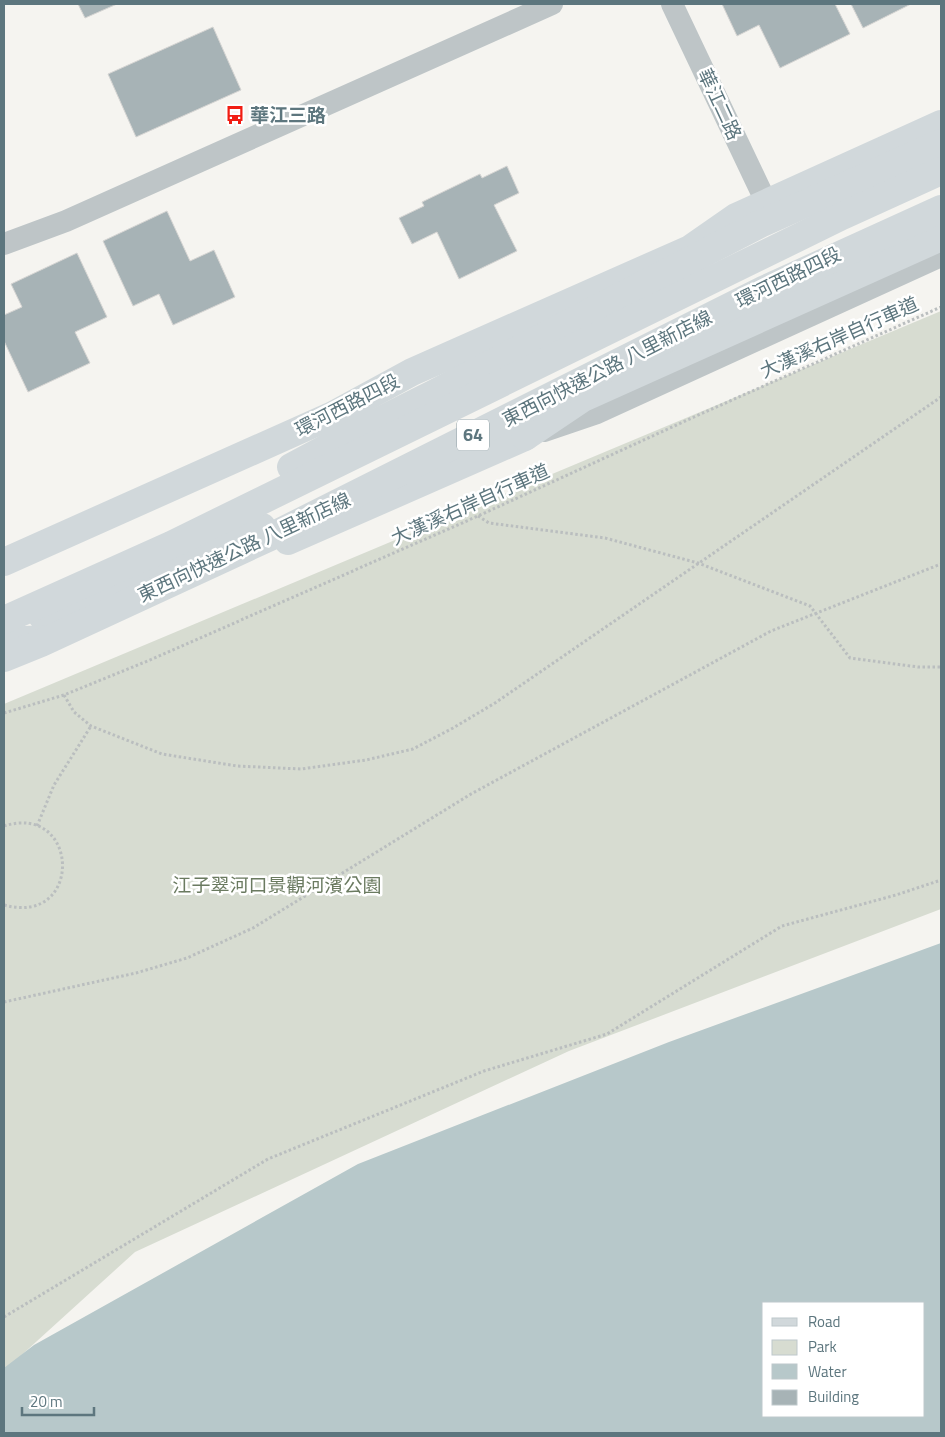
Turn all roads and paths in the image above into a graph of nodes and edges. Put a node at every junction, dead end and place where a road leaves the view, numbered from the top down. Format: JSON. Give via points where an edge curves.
{"nodes":[{"id":1,"x":552,"y":4,"type":"edge"},
{"id":2,"x":672,"y":4,"type":"edge"},
{"id":3,"x":941,"y":124,"type":"edge"},
{"id":4,"x":941,"y":143,"type":"edge"},
{"id":5,"x":941,"y":166,"type":"edge"},
{"id":6,"x":941,"y":172,"type":"edge"},
{"id":7,"x":941,"y":203,"type":"edge"},
{"id":8,"x":767,"y":204,"type":"junction"},
{"id":9,"x":941,"y":209,"type":"edge"},
{"id":10,"x":941,"y":237,"type":"edge"},
{"id":11,"x":4,"y":244,"type":"edge"},
{"id":12,"x":690,"y":249,"type":"junction"},
{"id":13,"x":941,"y":256,"type":"edge"},
{"id":14,"x":941,"y":307,"type":"edge"},
{"id":15,"x":941,"y":397,"type":"edge"},
{"id":16,"x":524,"y":437,"type":"junction"},
{"id":17,"x":478,"y":516,"type":"junction"},
{"id":18,"x":4,"y":562,"type":"edge"},
{"id":19,"x":698,"y":563,"type":"junction"},
{"id":20,"x":941,"y":564,"type":"edge"},
{"id":21,"x":56,"y":598,"type":"junction"},
{"id":22,"x":816,"y":613,"type":"junction"},
{"id":23,"x":4,"y":620,"type":"edge"},
{"id":24,"x":4,"y":630,"type":"edge"},
{"id":25,"x":4,"y":641,"type":"edge"},
{"id":26,"x":4,"y":658,"type":"edge"},
{"id":27,"x":941,"y":667,"type":"edge"},
{"id":28,"x":64,"y":694,"type":"junction"},
{"id":29,"x":4,"y":713,"type":"edge"},
{"id":30,"x":91,"y":726,"type":"junction"},
{"id":31,"x":4,"y":826,"type":"edge"},
{"id":32,"x":37,"y":826,"type":"junction"},
{"id":33,"x":941,"y":880,"type":"edge"},
{"id":34,"x":4,"y":905,"type":"edge"},
{"id":35,"x":4,"y":1002,"type":"edge"},
{"id":36,"x":4,"y":1317,"type":"edge"}],
"edges":[{"from":1,"to":11,"type":"street","via":[[66,222]]},
{"from":2,"to":8,"type":"street","name":"華江二路"},
{"from":3,"to":8,"type":"main road","name":"環河西路四段"},
{"from":4,"to":21,"type":"main road","via":[[760,224],[344,438]]},
{"from":5,"to":12,"type":"main road","name":"環河西路四段","via":[[910,181],[865,184],[746,237]]},
{"from":6,"to":21,"type":"main road","name":"東西向快速公路 八里新店線","number":"64","via":[[833,220],[171,545]]},
{"from":7,"to":24,"type":"main road","name":"環河西路四段","via":[[264,526]]},
{"from":8,"to":12,"type":"main road","name":"環河西路四段","via":[[736,218]]},
{"from":9,"to":26,"type":"main road","name":"東西向快速公路 八里新店線","number":"64","via":[[762,290],[270,537]]},
{"from":10,"to":16,"type":"main road","via":[[584,398]]},
{"from":12,"to":18,"type":"main road","name":"環河西路四段","via":[[412,372],[333,415]]},
{"from":13,"to":16,"type":"street","via":[[597,413]]},
{"from":14,"to":17,"type":"path","name":"大漢溪右岸自行車道"},
{"from":15,"to":19,"type":"path"},
{"from":16,"to":25,"type":"main road","via":[[272,548],[52,639]]},
{"from":17,"to":19,"type":"path","via":[[489,523],[606,538]]},
{"from":17,"to":28,"type":"path","name":"大漢溪右岸自行車道","via":[[150,660]]},
{"from":19,"to":22,"type":"path","via":[[810,606]]},
{"from":19,"to":30,"type":"path","via":[[495,703],[413,749],[366,760],[301,769],[237,766],[162,754]]},
{"from":20,"to":22,"type":"path"},
{"from":21,"to":23,"type":"main road","name":"東西向快速公路 八里新店線","number":"64"},
{"from":22,"to":27,"type":"path","via":[[850,658]]},
{"from":22,"to":35,"type":"path","via":[[771,631],[471,794],[253,928],[187,958],[136,973]]},
{"from":28,"to":29,"type":"path","name":"大漢溪右岸自行車道"},
{"from":28,"to":30,"type":"path","via":[[74,712]]},
{"from":30,"to":32,"type":"path","via":[[54,785]]},
{"from":31,"to":32,"type":"path","via":[[25,822]]},
{"from":32,"to":34,"type":"path","via":[[48,832],[62,852],[64,864],[58,887],[40,904],[28,908]]},
{"from":33,"to":36,"type":"path","via":[[782,926],[607,1034],[484,1071],[268,1159]]}]}
